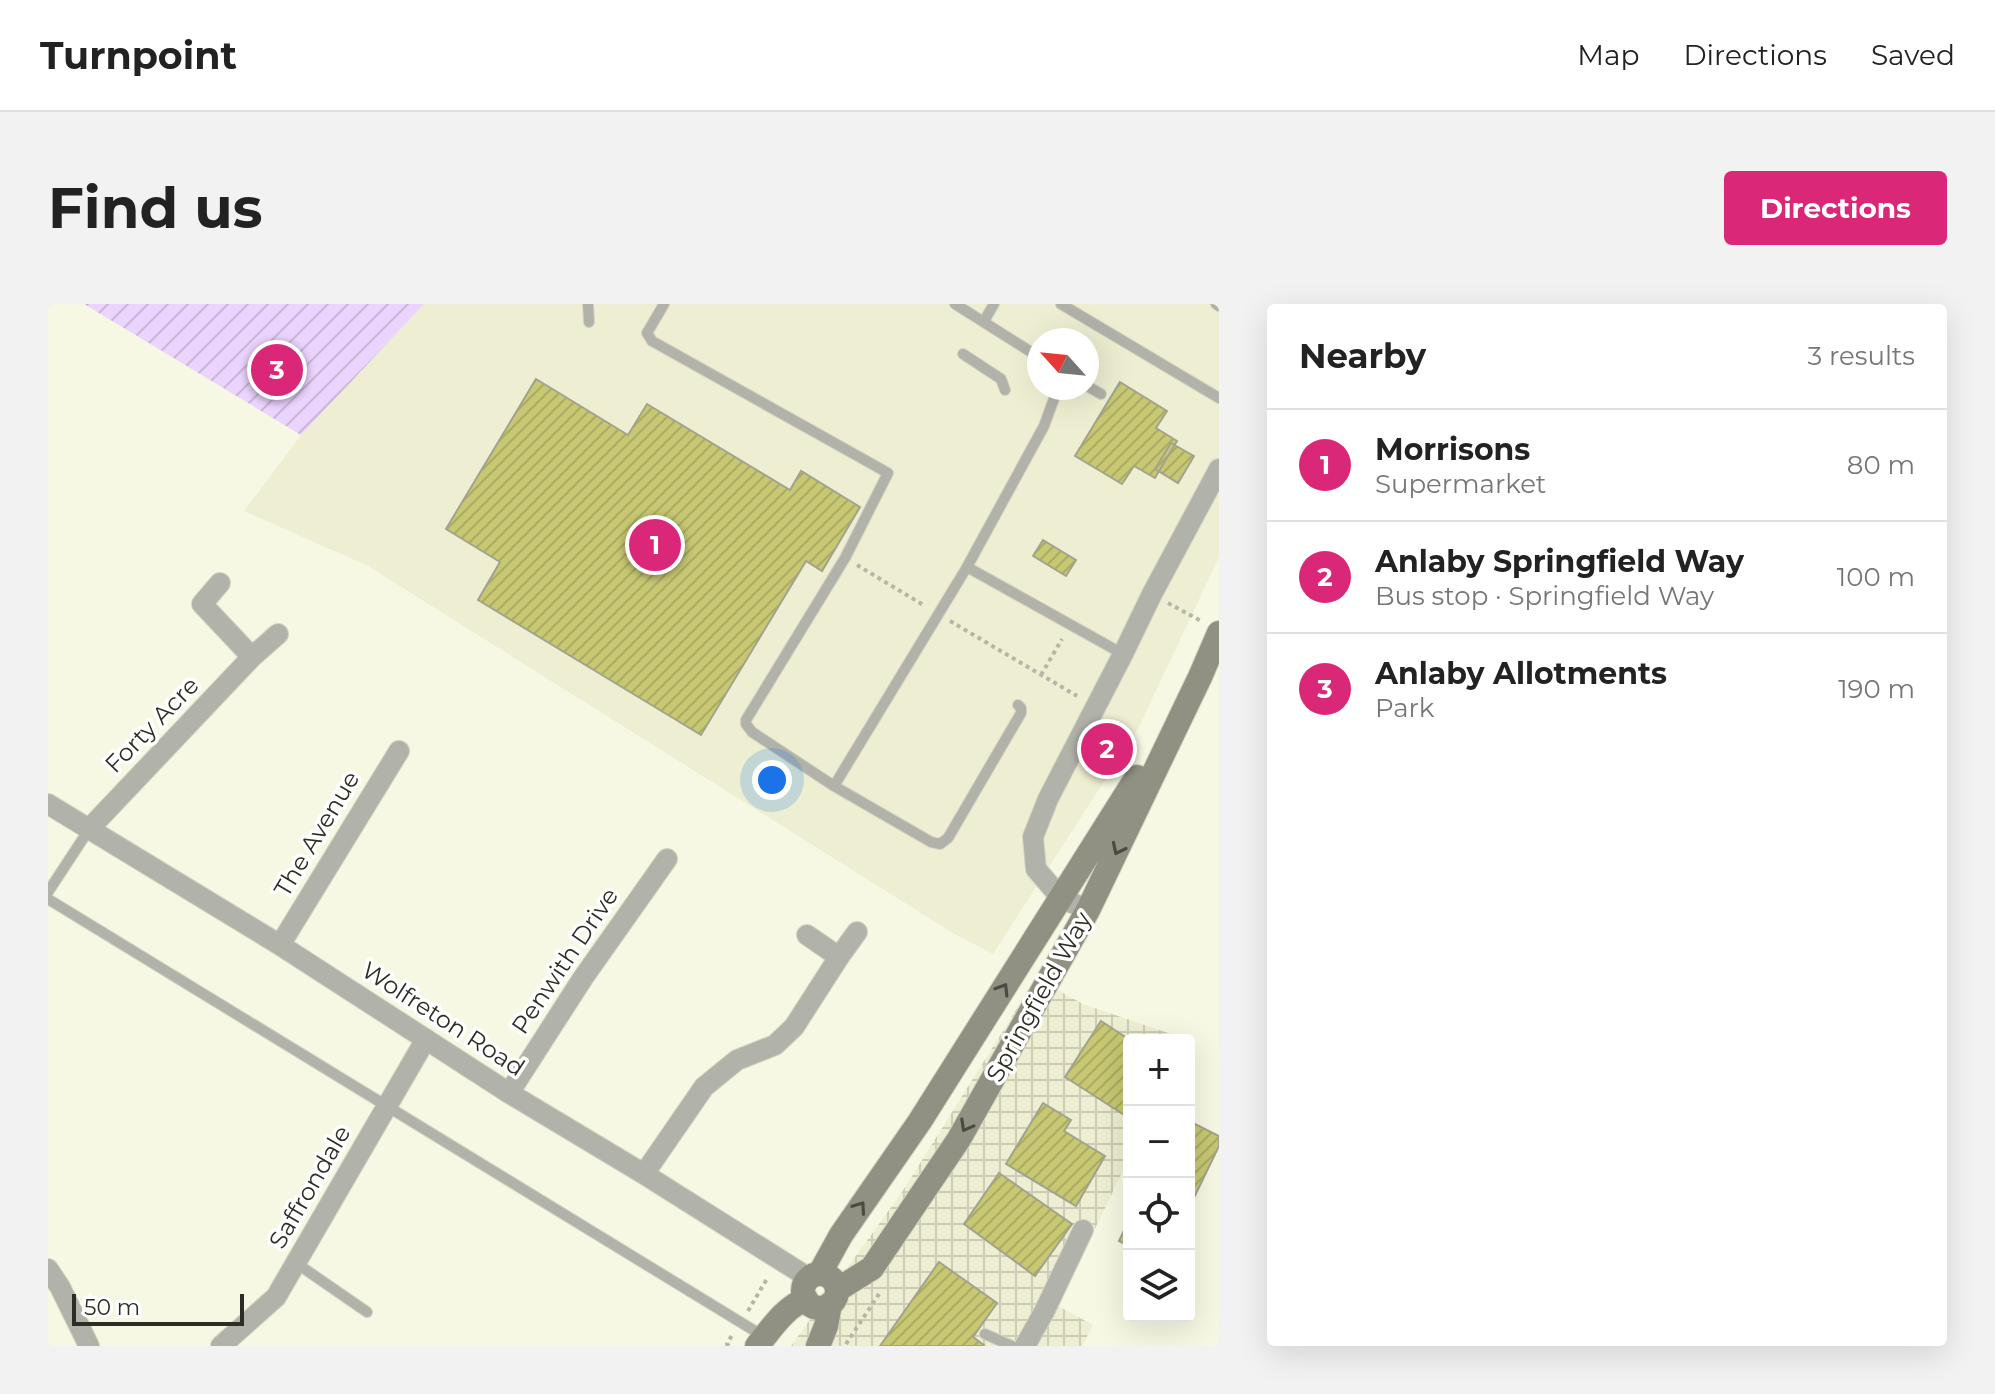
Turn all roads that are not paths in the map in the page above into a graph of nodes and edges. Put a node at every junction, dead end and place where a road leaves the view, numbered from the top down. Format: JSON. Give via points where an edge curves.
{"nodes":[{"id":1,"x":588,"y":304,"type":"edge"},
{"id":2,"x":664,"y":304,"type":"edge"},
{"id":3,"x":955,"y":304,"type":"edge"},
{"id":4,"x":994,"y":304,"type":"edge"},
{"id":5,"x":1061,"y":304,"type":"edge"},
{"id":6,"x":984,"y":321,"type":"junction"},
{"id":7,"x":589,"y":322,"type":"dead end"},
{"id":8,"x":1027,"y":349,"type":"edge"},
{"id":9,"x":963,"y":354,"type":"dead end"},
{"id":10,"x":1005,"y":390,"type":"dead end"},
{"id":11,"x":1219,"y":398,"type":"edge"},
{"id":12,"x":1053,"y":400,"type":"edge"},
{"id":13,"x":1219,"y":469,"type":"edge"},
{"id":14,"x":967,"y":567,"type":"junction"},
{"id":15,"x":220,"y":583,"type":"dead end"},
{"id":16,"x":1212,"y":628,"type":"edge"},
{"id":17,"x":278,"y":634,"type":"dead end"},
{"id":18,"x":1123,"y":654,"type":"junction"},
{"id":19,"x":252,"y":657,"type":"junction"},
{"id":20,"x":1200,"y":677,"type":"junction"},
{"id":21,"x":1018,"y":705,"type":"dead end"},
{"id":22,"x":399,"y":751,"type":"dead end"},
{"id":23,"x":834,"y":786,"type":"junction"},
{"id":24,"x":48,"y":804,"type":"edge"},
{"id":25,"x":90,"y":828,"type":"junction"},
{"id":26,"x":667,"y":859,"type":"dead end"},
{"id":27,"x":48,"y":892,"type":"edge"},
{"id":28,"x":1061,"y":898,"type":"junction"},
{"id":29,"x":48,"y":899,"type":"edge"},
{"id":30,"x":1088,"y":910,"type":"junction"},
{"id":31,"x":857,"y":932,"type":"dead end"},
{"id":32,"x":807,"y":935,"type":"dead end"},
{"id":33,"x":280,"y":945,"type":"junction"},
{"id":34,"x":839,"y":957,"type":"junction"},
{"id":35,"x":426,"y":1039,"type":"junction"},
{"id":36,"x":509,"y":1093,"type":"junction"},
{"id":37,"x":386,"y":1106,"type":"junction"},
{"id":38,"x":644,"y":1174,"type":"junction"},
{"id":39,"x":1083,"y":1230,"type":"dead end"},
{"id":40,"x":296,"y":1263,"type":"junction"},
{"id":41,"x":48,"y":1269,"type":"edge"},
{"id":42,"x":820,"y":1289,"type":"junction"},
{"id":43,"x":367,"y":1312,"type":"dead end"},
{"id":44,"x":985,"y":1334,"type":"dead end"},
{"id":45,"x":761,"y":1342,"type":"edge"},
{"id":46,"x":89,"y":1346,"type":"edge"},
{"id":47,"x":221,"y":1346,"type":"edge"},
{"id":48,"x":818,"y":1346,"type":"edge"},
{"id":49,"x":1012,"y":1346,"type":"edge"},
{"id":50,"x":1025,"y":1346,"type":"edge"}],
"edges":[{"from":1,"to":7,"type":"lane"},
{"from":2,"to":23,"type":"lane","via":[[649,328],[649,338],[888,473],[845,558],[746,720],[752,732]]},
{"from":3,"to":6,"type":"lane"},
{"from":4,"to":6,"type":"lane"},
{"from":5,"to":11,"type":"lane"},
{"from":6,"to":8,"type":"lane"},
{"from":9,"to":10,"type":"lane","via":[[1001,379]]},
{"from":12,"to":14,"type":"lane"},
{"from":13,"to":18,"type":"street"},
{"from":14,"to":18,"type":"lane"},
{"from":14,"to":23,"type":"lane"},
{"from":15,"to":19,"type":"street","via":[[202,604]]},
{"from":16,"to":20,"type":"main road","name":"Springfield Way"},
{"from":17,"to":19,"type":"street","name":"Forty Acre"},
{"from":18,"to":28,"type":"street","via":[[1033,837],[1036,869]]},
{"from":19,"to":25,"type":"street","name":"Forty Acre"},
{"from":20,"to":28,"type":"main road","name":"Springfield Way"},
{"from":20,"to":30,"type":"main road","name":"Springfield Way","one_way":true},
{"from":21,"to":23,"type":"lane","via":[[1021,713],[940,844]]},
{"from":22,"to":33,"type":"street","name":"The Avenue"},
{"from":24,"to":25,"type":"street","name":"Wolfreton Road"},
{"from":25,"to":27,"type":"lane"},
{"from":25,"to":33,"type":"street","name":"Wolfreton Road"},
{"from":26,"to":36,"type":"street","name":"Penwith Drive"},
{"from":28,"to":30,"type":"street"},
{"from":42,"to":28,"type":"main road","name":"Springfield Way","one_way":true,"via":[[841,1235]]},
{"from":29,"to":37,"type":"lane"},
{"from":30,"to":42,"type":"main road","name":"Springfield Way","one_way":true,"via":[[959,1139],[872,1268]]},
{"from":31,"to":34,"type":"street"},
{"from":32,"to":34,"type":"street"},
{"from":33,"to":35,"type":"street","name":"Wolfreton Road"},
{"from":34,"to":38,"type":"street","via":[[794,1027],[775,1045],[737,1060],[704,1087]]},
{"from":35,"to":36,"type":"street","name":"Wolfreton Road"},
{"from":35,"to":37,"type":"street","name":"Saffrondale"},
{"from":36,"to":38,"type":"street","name":"Wolfreton Road"},
{"from":37,"to":40,"type":"street","name":"Saffrondale"},
{"from":37,"to":45,"type":"lane","via":[[741,1321]]},
{"from":38,"to":42,"type":"street","name":"Wolfreton Road"},
{"from":39,"to":50,"type":"street"},
{"from":40,"to":43,"type":"lane"},
{"from":40,"to":47,"type":"street","name":"Saffrondale","via":[[276,1297]]},
{"from":41,"to":46,"type":"street"},
{"from":42,"to":45,"type":"main road","name":"Springfield Way","via":[[787,1309]]},
{"from":42,"to":48,"type":"main road","name":"Springfield Way","via":[[826,1326]]},
{"from":44,"to":49,"type":"lane"}]}
